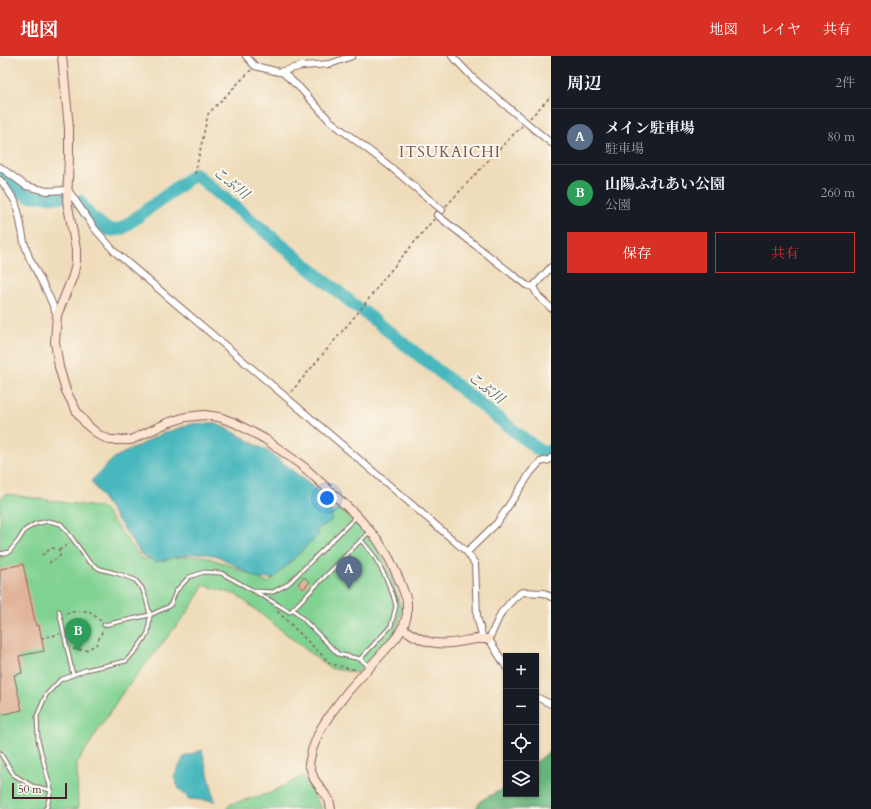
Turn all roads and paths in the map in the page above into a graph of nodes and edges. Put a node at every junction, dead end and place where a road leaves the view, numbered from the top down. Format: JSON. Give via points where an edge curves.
{"nodes":[{"id":1,"x":62,"y":56,"type":"edge"},
{"id":2,"x":246,"y":56,"type":"edge"},
{"id":3,"x":352,"y":56,"type":"edge"},
{"id":4,"x":452,"y":56,"type":"edge"},
{"id":5,"x":255,"y":66,"type":"junction"},
{"id":6,"x":282,"y":72,"type":"junction"},
{"id":7,"x":551,"y":96,"type":"edge"},
{"id":8,"x":526,"y":122,"type":"junction"},
{"id":9,"x":551,"y":143,"type":"edge"},
{"id":10,"x":0,"y":167,"type":"edge"},
{"id":11,"x":195,"y":174,"type":"dead end"},
{"id":12,"x":0,"y":180,"type":"edge"},
{"id":13,"x":68,"y":190,"type":"junction"},
{"id":14,"x":442,"y":210,"type":"joint"},
{"id":15,"x":437,"y":215,"type":"joint"},
{"id":16,"x":551,"y":267,"type":"edge"},
{"id":17,"x":532,"y":287,"type":"junction"},
{"id":18,"x":551,"y":308,"type":"edge"},
{"id":19,"x":57,"y":315,"type":"junction"},
{"id":20,"x":286,"y":397,"type":"junction"},
{"id":21,"x":550,"y":460,"type":"edge"},
{"id":22,"x":357,"y":516,"type":"junction"},
{"id":23,"x":370,"y":531,"type":"junction"},
{"id":24,"x":361,"y":540,"type":"junction"},
{"id":25,"x":71,"y":543,"type":"dead end"},
{"id":26,"x":59,"y":550,"type":"junction"},
{"id":27,"x":467,"y":552,"type":"junction"},
{"id":28,"x":0,"y":554,"type":"edge"},
{"id":29,"x":42,"y":555,"type":"dead end"},
{"id":30,"x":49,"y":564,"type":"dead end"},
{"id":31,"x":254,"y":591,"type":"junction"},
{"id":32,"x":551,"y":597,"type":"edge"},
{"id":33,"x":278,"y":605,"type":"junction"},
{"id":34,"x":293,"y":609,"type":"junction"},
{"id":35,"x":59,"y":611,"type":"dead end"},
{"id":36,"x":150,"y":615,"type":"junction"},
{"id":37,"x":60,"y":616,"type":"junction"},
{"id":38,"x":104,"y":625,"type":"junction"},
{"id":39,"x":402,"y":628,"type":"junction"},
{"id":40,"x":64,"y":633,"type":"junction"},
{"id":41,"x":41,"y":638,"type":"dead end"},
{"id":42,"x":486,"y":639,"type":"junction"},
{"id":43,"x":67,"y":650,"type":"junction"},
{"id":44,"x":360,"y":659,"type":"junction"},
{"id":45,"x":503,"y":663,"type":"edge"},
{"id":46,"x":370,"y":666,"type":"junction"},
{"id":47,"x":363,"y":674,"type":"junction"},
{"id":48,"x":73,"y":675,"type":"junction"},
{"id":49,"x":539,"y":698,"type":"edge"},
{"id":50,"x":551,"y":704,"type":"edge"},
{"id":51,"x":0,"y":753,"type":"edge"},
{"id":52,"x":51,"y":790,"type":"junction"},
{"id":53,"x":45,"y":809,"type":"edge"},
{"id":54,"x":332,"y":809,"type":"edge"}],
"edges":[{"from":1,"to":13,"type":"street","via":[[69,128]]},
{"from":2,"to":5,"type":"street"},
{"from":3,"to":6,"type":"street","via":[[330,64],[302,66]]},
{"from":4,"to":8,"type":"street","via":[[474,79]]},
{"from":5,"to":6,"type":"street"},
{"from":5,"to":11,"type":"path","via":[[208,114]]},
{"from":6,"to":14,"type":"street","via":[[330,121]]},
{"from":7,"to":8,"type":"path"},
{"from":8,"to":9,"type":"street"},
{"from":8,"to":14,"type":"path"},
{"from":10,"to":13,"type":"street","via":[[26,186],[47,191]]},
{"from":12,"to":19,"type":"street","via":[[15,201],[29,257]]},
{"from":13,"to":19,"type":"street","via":[[67,201],[76,249],[76,263]]},
{"from":13,"to":20,"type":"street","via":[[95,229],[115,252]]},
{"from":15,"to":17,"type":"street","via":[[526,285]]},
{"from":15,"to":20,"type":"path"},
{"from":16,"to":17,"type":"street"},
{"from":17,"to":18,"type":"street","via":[[539,298]]},
{"from":19,"to":22,"type":"street","via":[[55,342],[66,391],[77,412],[99,435],[110,440],[131,440],[186,416],[219,417],[265,439],[304,466]]},
{"from":20,"to":27,"type":"street"},
{"from":21,"to":27,"type":"street","via":[[540,462],[497,523]]},
{"from":22,"to":23,"type":"street"},
{"from":22,"to":31,"type":"lane","via":[[288,584],[272,592]]},
{"from":23,"to":24,"type":"lane"},
{"from":23,"to":39,"type":"street","via":[[389,558],[407,600],[407,614]]},
{"from":24,"to":34,"type":"lane"},
{"from":24,"to":44,"type":"lane","via":[[385,576],[396,606],[391,626]]},
{"from":25,"to":26,"type":"path"},
{"from":26,"to":29,"type":"path","via":[[52,548]]},
{"from":26,"to":30,"type":"path","via":[[59,558]]},
{"from":27,"to":42,"type":"street","via":[[475,564],[477,616]]},
{"from":28,"to":36,"type":"lane","via":[[9,552],[25,530],[35,524],[48,521],[61,524],[89,562],[100,569],[135,580],[142,588]]},
{"from":31,"to":33,"type":"lane"},
{"from":31,"to":36,"type":"lane","via":[[221,573],[204,572],[189,578],[176,591],[170,606]]},
{"from":32,"to":42,"type":"street","via":[[544,593],[522,592],[501,613]]},
{"from":33,"to":34,"type":"lane","via":[[290,612]]},
{"from":33,"to":47,"type":"path","via":[[278,612],[331,664],[359,670]]},
{"from":34,"to":44,"type":"lane","via":[[338,654]]},
{"from":35,"to":37,"type":"lane"},
{"from":36,"to":38,"type":"lane"},
{"from":36,"to":48,"type":"lane","via":[[148,633],[126,662]]},
{"from":37,"to":38,"type":"path","via":[[89,611]]},
{"from":37,"to":40,"type":"lane"},
{"from":38,"to":43,"type":"path","via":[[96,645],[86,650]]},
{"from":39,"to":42,"type":"street","via":[[416,637],[438,644]]},
{"from":39,"to":46,"type":"street"},
{"from":40,"to":41,"type":"path"},
{"from":40,"to":43,"type":"lane"},
{"from":42,"to":45,"type":"street"},
{"from":43,"to":48,"type":"lane"},
{"from":44,"to":46,"type":"lane"},
{"from":46,"to":47,"type":"street"},
{"from":47,"to":54,"type":"street","via":[[331,713],[320,730],[312,750],[309,764],[314,779],[329,800]]},
{"from":48,"to":52,"type":"lane","via":[[60,680],[46,694],[37,716],[38,740]]},
{"from":49,"to":50,"type":"street"},
{"from":51,"to":52,"type":"lane","via":[[14,775],[32,786]]},
{"from":52,"to":53,"type":"lane"}]}
